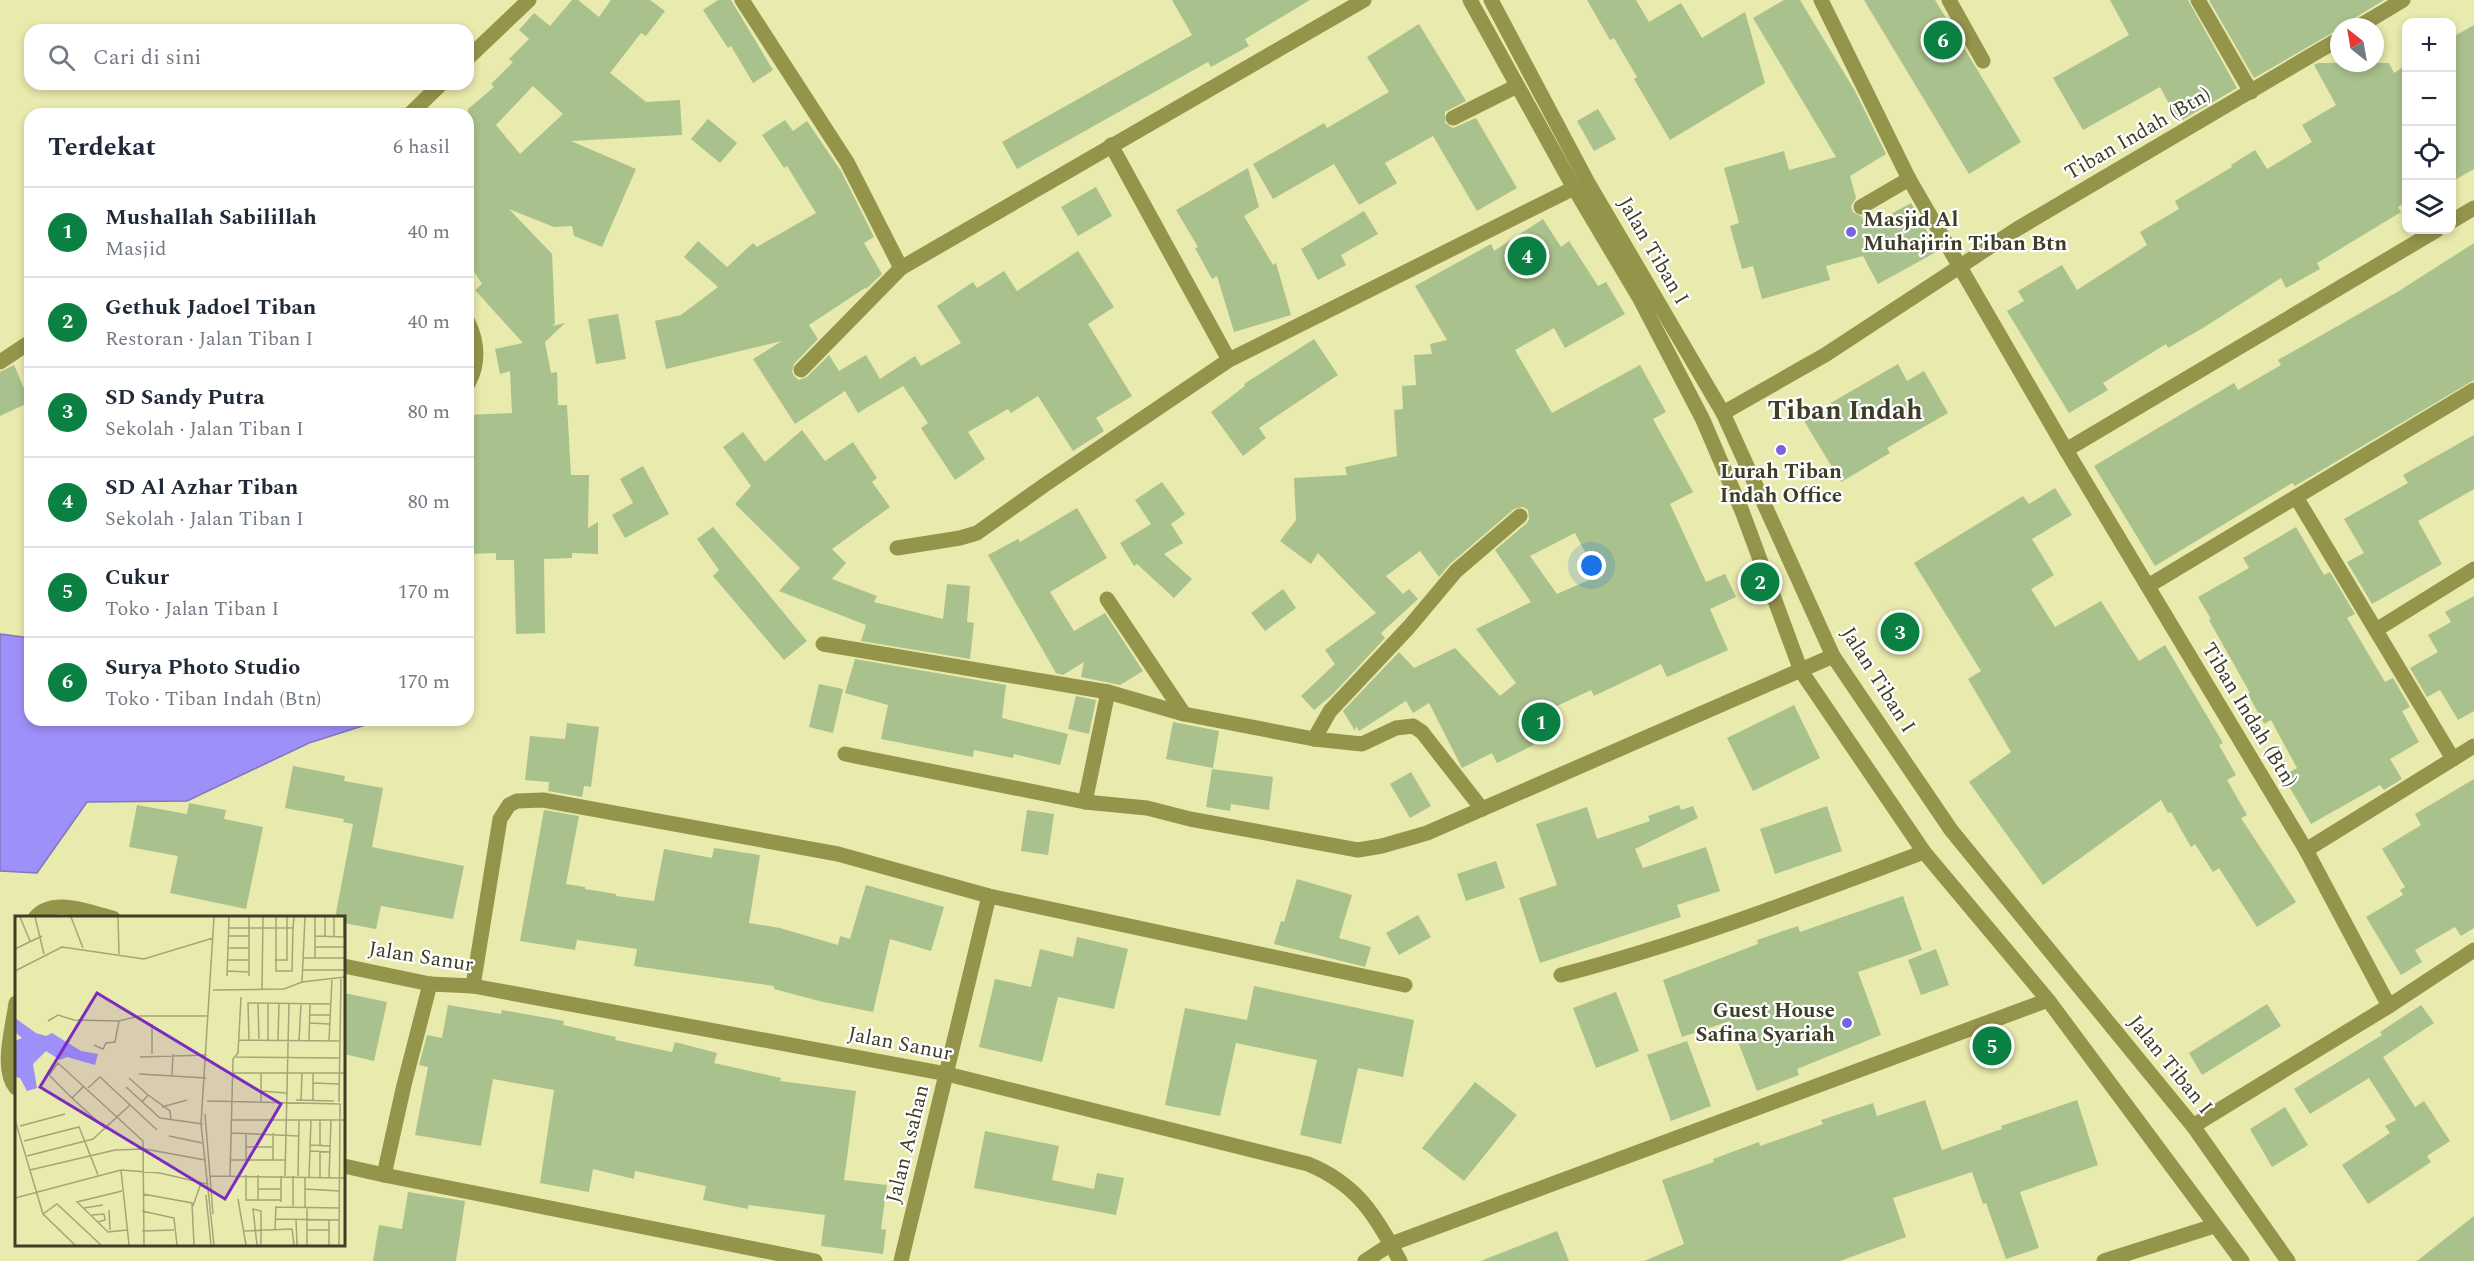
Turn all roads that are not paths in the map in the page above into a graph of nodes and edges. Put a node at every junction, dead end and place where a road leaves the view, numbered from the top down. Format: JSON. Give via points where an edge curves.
{"nodes":[{"id":1,"x":529,"y":0,"type":"edge"},
{"id":2,"x":742,"y":0,"type":"edge"},
{"id":3,"x":1365,"y":0,"type":"edge"},
{"id":4,"x":1470,"y":0,"type":"edge"},
{"id":5,"x":1491,"y":0,"type":"edge"},
{"id":6,"x":1821,"y":0,"type":"edge"},
{"id":7,"x":1949,"y":0,"type":"edge"},
{"id":8,"x":2198,"y":0,"type":"edge"},
{"id":9,"x":2403,"y":0,"type":"edge"},
{"id":10,"x":2373,"y":18,"type":"edge"},
{"id":11,"x":2330,"y":44,"type":"edge"},
{"id":12,"x":474,"y":52,"type":"edge"},
{"id":13,"x":1983,"y":61,"type":"dead end"},
{"id":14,"x":1517,"y":86,"type":"junction"},
{"id":15,"x":435,"y":90,"type":"edge"},
{"id":16,"x":2252,"y":92,"type":"junction"},
{"id":17,"x":416,"y":108,"type":"edge"},
{"id":18,"x":1453,"y":118,"type":"dead end"},
{"id":19,"x":1111,"y":145,"type":"junction"},
{"id":20,"x":1909,"y":179,"type":"junction"},
{"id":21,"x":1574,"y":188,"type":"junction"},
{"id":22,"x":1861,"y":207,"type":"dead end"},
{"id":23,"x":2474,"y":208,"type":"edge"},
{"id":24,"x":2456,"y":218,"type":"edge"},
{"id":25,"x":2430,"y":234,"type":"edge"},
{"id":26,"x":1959,"y":267,"type":"junction"},
{"id":27,"x":901,"y":268,"type":"junction"},
{"id":28,"x":474,"y":343,"type":"edge"},
{"id":29,"x":24,"y":346,"type":"edge"},
{"id":30,"x":1229,"y":360,"type":"junction"},
{"id":31,"x":0,"y":362,"type":"edge"},
{"id":32,"x":474,"y":370,"type":"edge"},
{"id":33,"x":801,"y":370,"type":"dead end"},
{"id":34,"x":2474,"y":390,"type":"edge"},
{"id":35,"x":1723,"y":413,"type":"junction"},
{"id":36,"x":2066,"y":450,"type":"junction"},
{"id":37,"x":2296,"y":497,"type":"junction"},
{"id":38,"x":1520,"y":516,"type":"dead end"},
{"id":39,"x":897,"y":548,"type":"dead end"},
{"id":40,"x":2474,"y":569,"type":"edge"},
{"id":41,"x":2148,"y":586,"type":"junction"},
{"id":42,"x":1107,"y":599,"type":"dead end"},
{"id":43,"x":2376,"y":630,"type":"junction"},
{"id":44,"x":823,"y":644,"type":"dead end"},
{"id":45,"x":1833,"y":656,"type":"junction"},
{"id":46,"x":1801,"y":670,"type":"junction"},
{"id":47,"x":1108,"y":692,"type":"junction"},
{"id":48,"x":1184,"y":714,"type":"junction"},
{"id":49,"x":1314,"y":739,"type":"junction"},
{"id":50,"x":2474,"y":746,"type":"edge"},
{"id":51,"x":845,"y":754,"type":"dead end"},
{"id":52,"x":2453,"y":759,"type":"junction"},
{"id":53,"x":1085,"y":802,"type":"junction"},
{"id":54,"x":1482,"y":810,"type":"junction"},
{"id":55,"x":2306,"y":850,"type":"junction"},
{"id":56,"x":1924,"y":852,"type":"junction"},
{"id":57,"x":989,"y":896,"type":"junction"},
{"id":58,"x":38,"y":916,"type":"edge"},
{"id":59,"x":104,"y":916,"type":"edge"},
{"id":60,"x":2474,"y":950,"type":"edge"},
{"id":61,"x":345,"y":966,"type":"edge"},
{"id":62,"x":1561,"y":975,"type":"dead end"},
{"id":63,"x":430,"y":984,"type":"junction"},
{"id":64,"x":1405,"y":985,"type":"dead end"},
{"id":65,"x":473,"y":986,"type":"junction"},
{"id":66,"x":2048,"y":1000,"type":"junction"},
{"id":67,"x":2389,"y":1006,"type":"junction"},
{"id":68,"x":15,"y":1010,"type":"edge"},
{"id":69,"x":947,"y":1074,"type":"junction"},
{"id":70,"x":15,"y":1087,"type":"edge"},
{"id":71,"x":2193,"y":1126,"type":"junction"},
{"id":72,"x":345,"y":1166,"type":"edge"},
{"id":73,"x":384,"y":1175,"type":"junction"},
{"id":74,"x":2214,"y":1226,"type":"junction"},
{"id":75,"x":1391,"y":1244,"type":"junction"},
{"id":76,"x":2151,"y":1254,"type":"edge"},
{"id":77,"x":815,"y":1261,"type":"edge"},
{"id":78,"x":901,"y":1261,"type":"edge"},
{"id":79,"x":1365,"y":1261,"type":"edge"},
{"id":80,"x":1400,"y":1261,"type":"edge"},
{"id":81,"x":2104,"y":1261,"type":"edge"},
{"id":82,"x":2242,"y":1261,"type":"edge"},
{"id":83,"x":2288,"y":1261,"type":"edge"}],
"edges":[{"from":1,"to":12,"type":"street"},
{"from":2,"to":27,"type":"street","via":[[847,162]]},
{"from":3,"to":19,"type":"street"},
{"from":4,"to":14,"type":"street","name":"Jalan Tiban I"},
{"from":5,"to":35,"type":"street","name":"Jalan Tiban I","via":[[1587,180]]},
{"from":6,"to":20,"type":"street","name":"Tiban Indah (Btn)"},
{"from":7,"to":13,"type":"street"},
{"from":8,"to":16,"type":"street"},
{"from":9,"to":10,"type":"street"},
{"from":11,"to":16,"type":"street","name":"Tiban Indah (Btn)"},
{"from":14,"to":18,"type":"street"},
{"from":14,"to":21,"type":"street","name":"Jalan Tiban I"},
{"from":15,"to":17,"type":"street"},
{"from":16,"to":26,"type":"street","name":"Tiban Indah (Btn)"},
{"from":19,"to":27,"type":"street"},
{"from":19,"to":30,"type":"street"},
{"from":20,"to":22,"type":"street"},
{"from":20,"to":26,"type":"street","name":"Tiban Indah (Btn)"},
{"from":21,"to":30,"type":"street"},
{"from":21,"to":46,"type":"street","name":"Jalan Tiban I","via":[[1640,299],[1703,420],[1742,511]]},
{"from":23,"to":24,"type":"street"},
{"from":25,"to":36,"type":"street"},
{"from":26,"to":35,"type":"street","name":"Tiban Indah (Btn)","via":[[1825,356]]},
{"from":26,"to":36,"type":"street","name":"Tiban Indah (Btn)"},
{"from":27,"to":33,"type":"street"},
{"from":28,"to":32,"type":"street"},
{"from":29,"to":31,"type":"street"},
{"from":30,"to":39,"type":"street","via":[[977,533]]},
{"from":34,"to":37,"type":"street"},
{"from":35,"to":45,"type":"street","name":"Jalan Tiban I"},
{"from":36,"to":41,"type":"street","name":"Tiban Indah (Btn)"},
{"from":37,"to":41,"type":"street"},
{"from":37,"to":43,"type":"street"},
{"from":38,"to":49,"type":"street","via":[[1456,571],[1330,711]]},
{"from":40,"to":43,"type":"street"},
{"from":41,"to":55,"type":"street","name":"Tiban Indah (Btn)"},
{"from":42,"to":48,"type":"street"},
{"from":43,"to":52,"type":"street"},
{"from":44,"to":47,"type":"street"},
{"from":45,"to":46,"type":"street"},
{"from":45,"to":71,"type":"street","name":"Jalan Tiban I","via":[[1951,830]]},
{"from":46,"to":54,"type":"street"},
{"from":46,"to":56,"type":"street","name":"Jalan Tiban I"},
{"from":47,"to":48,"type":"street"},
{"from":47,"to":53,"type":"street"},
{"from":48,"to":49,"type":"street"},
{"from":49,"to":54,"type":"street","via":[[1362,744],[1396,728],[1413,726],[1422,732]]},
{"from":50,"to":52,"type":"street"},
{"from":51,"to":53,"type":"street"},
{"from":52,"to":55,"type":"street"},
{"from":53,"to":54,"type":"street","via":[[1147,808],[1358,850],[1427,833]]},
{"from":55,"to":67,"type":"street","name":"Tiban Indah (Btn)"},
{"from":56,"to":62,"type":"street","via":[[1755,916],[1632,957]]},
{"from":56,"to":66,"type":"street","name":"Jalan Tiban I"},
{"from":57,"to":64,"type":"street"},
{"from":57,"to":65,"type":"street","via":[[838,854],[543,800],[517,801],[509,805],[500,819]]},
{"from":57,"to":69,"type":"street","name":"Jalan Asahan"},
{"from":58,"to":59,"type":"street","via":[[48,908],[60,906]]},
{"from":60,"to":67,"type":"street"},
{"from":61,"to":63,"type":"street","name":"Jalan Sanur"},
{"from":63,"to":65,"type":"street","name":"Jalan Sanur"},
{"from":63,"to":73,"type":"street"},
{"from":65,"to":69,"type":"street","name":"Jalan Sanur"},
{"from":66,"to":74,"type":"street","name":"Jalan Tiban I"},
{"from":66,"to":75,"type":"street"},
{"from":67,"to":71,"type":"street"},
{"from":68,"to":70,"type":"street","via":[[7,1064]]},
{"from":69,"to":75,"type":"street","name":"Jalan Sanur","via":[[1308,1164],[1330,1173],[1352,1190]]},
{"from":69,"to":78,"type":"street","name":"Jalan Asahan"},
{"from":71,"to":83,"type":"street","name":"Jalan Tiban I"},
{"from":72,"to":73,"type":"street"},
{"from":73,"to":77,"type":"street"},
{"from":74,"to":76,"type":"street"},
{"from":74,"to":82,"type":"street","name":"Jalan Tiban I"},
{"from":75,"to":79,"type":"street"},
{"from":75,"to":80,"type":"street","name":"Jalan Sanur"},
{"from":76,"to":81,"type":"street"}]}
